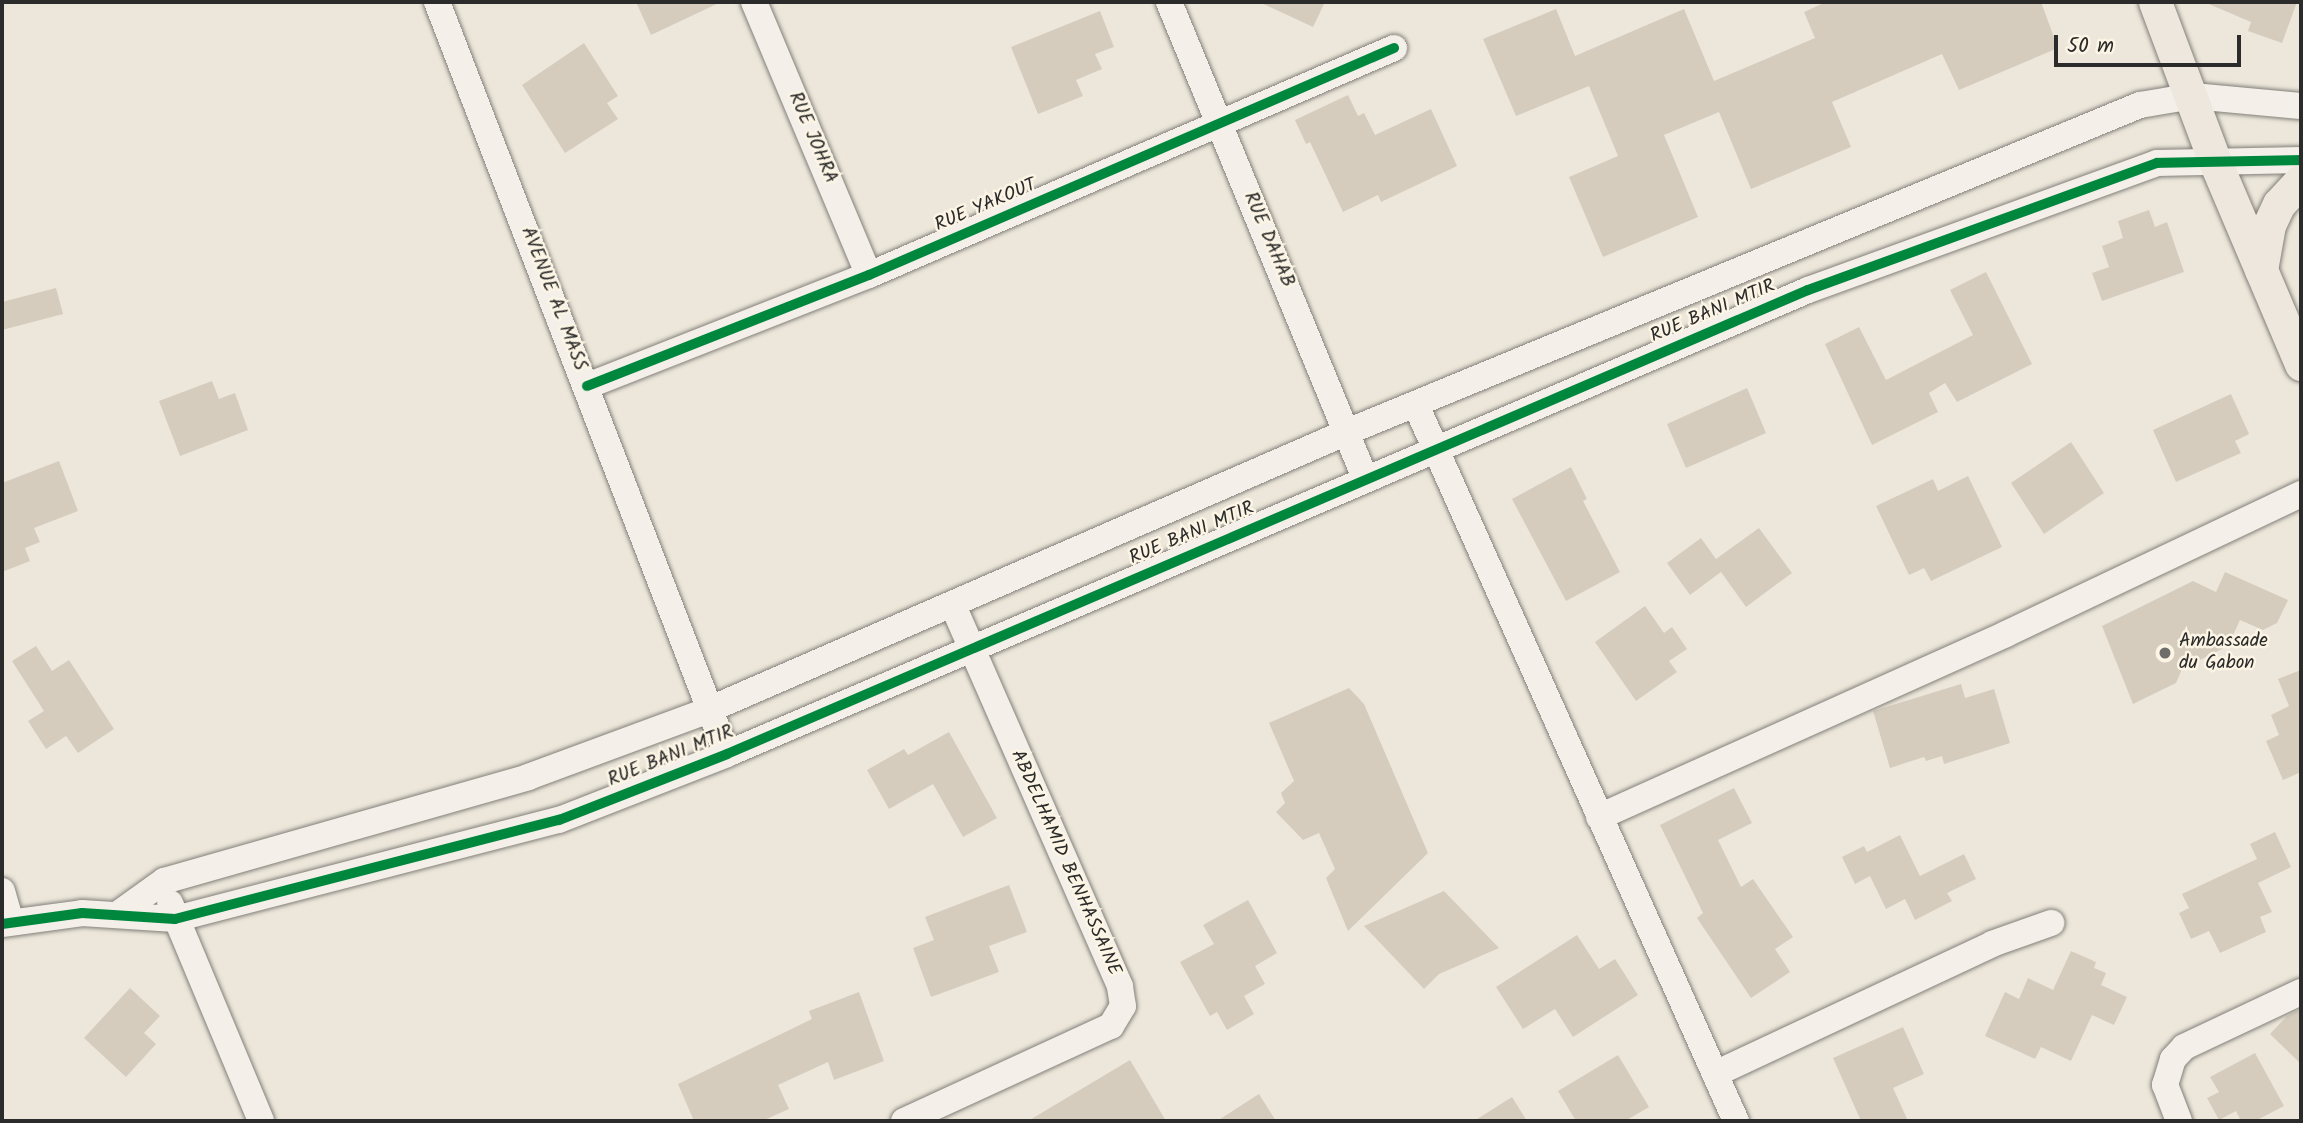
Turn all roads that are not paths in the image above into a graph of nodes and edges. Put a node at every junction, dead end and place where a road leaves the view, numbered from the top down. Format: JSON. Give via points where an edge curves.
{"nodes":[{"id":1,"x":437,"y":2,"type":"edge"},
{"id":2,"x":754,"y":2,"type":"edge"},
{"id":3,"x":1168,"y":2,"type":"edge"},
{"id":4,"x":2155,"y":2,"type":"edge"},
{"id":5,"x":1394,"y":48,"type":"dead end"},
{"id":6,"x":2193,"y":96,"type":"junction"},
{"id":7,"x":2301,"y":106,"type":"edge"},
{"id":8,"x":1219,"y":126,"type":"junction"},
{"id":9,"x":2214,"y":159,"type":"junction"},
{"id":10,"x":2301,"y":160,"type":"edge"},
{"id":11,"x":2301,"y":180,"type":"edge"},
{"id":12,"x":2261,"y":270,"type":"junction"},
{"id":13,"x":869,"y":275,"type":"junction"},
{"id":14,"x":2301,"y":364,"type":"edge"},
{"id":15,"x":587,"y":386,"type":"junction"},
{"id":16,"x":1416,"y":405,"type":"junction"},
{"id":17,"x":1347,"y":432,"type":"junction"},
{"id":18,"x":1436,"y":451,"type":"junction"},
{"id":19,"x":1365,"y":478,"type":"junction"},
{"id":20,"x":2301,"y":494,"type":"edge"},
{"id":21,"x":954,"y":607,"type":"junction"},
{"id":22,"x":969,"y":650,"type":"junction"},
{"id":23,"x":706,"y":711,"type":"junction"},
{"id":24,"x":727,"y":754,"type":"junction"},
{"id":25,"x":1599,"y":817,"type":"junction"},
{"id":26,"x":164,"y":881,"type":"junction"},
{"id":27,"x":2,"y":891,"type":"edge"},
{"id":28,"x":118,"y":914,"type":"junction"},
{"id":29,"x":175,"y":919,"type":"junction"},
{"id":30,"x":6,"y":923,"type":"edge"},
{"id":31,"x":2051,"y":923,"type":"dead end"},
{"id":32,"x":2301,"y":992,"type":"edge"},
{"id":33,"x":1715,"y":1074,"type":"junction"},
{"id":34,"x":261,"y":1121,"type":"edge"},
{"id":35,"x":904,"y":1121,"type":"edge"},
{"id":36,"x":1736,"y":1121,"type":"edge"},
{"id":37,"x":2179,"y":1121,"type":"edge"}],
"edges":[{"from":1,"to":15,"type":"street","name":"AVENUE AL MASS"},
{"from":2,"to":13,"type":"street","name":"RUE JOHRA"},
{"from":3,"to":8,"type":"street","name":"RUE DAHAB"},
{"from":4,"to":6,"type":"main road"},
{"from":5,"to":8,"type":"street","name":"RUE YAKOUT"},
{"from":6,"to":7,"type":"street","name":"RUE BANI MTIR"},
{"from":6,"to":9,"type":"main road"},
{"from":6,"to":16,"type":"street","name":"RUE BANI MTIR","via":[[2140,105]]},
{"from":8,"to":13,"type":"street","name":"RUE YAKOUT"},
{"from":8,"to":17,"type":"street","name":"RUE DAHAB"},
{"from":9,"to":10,"type":"street","name":"RUE BANI MTIR"},
{"from":9,"to":12,"type":"main road"},
{"from":9,"to":18,"type":"street","name":"RUE BANI MTIR","via":[[2157,163],[1808,290]]},
{"from":11,"to":12,"type":"main road","via":[[2269,225]]},
{"from":12,"to":14,"type":"main road"},
{"from":13,"to":15,"type":"street","name":"RUE YAKOUT"},
{"from":15,"to":23,"type":"street","name":"AVENUE AL MASS"},
{"from":16,"to":17,"type":"street","name":"RUE BANI MTIR"},
{"from":16,"to":18,"type":"street"},
{"from":17,"to":19,"type":"street","name":"RUE DAHAB"},
{"from":17,"to":21,"type":"street","name":"RUE BANI MTIR"},
{"from":18,"to":19,"type":"street","name":"RUE BANI MTIR"},
{"from":18,"to":25,"type":"street"},
{"from":19,"to":22,"type":"street","name":"RUE BANI MTIR"},
{"from":20,"to":25,"type":"street","via":[[2006,634]]},
{"from":21,"to":22,"type":"street","name":"ABDELHAMID BENHASSAINE"},
{"from":21,"to":23,"type":"street","name":"RUE BANI MTIR"},
{"from":22,"to":24,"type":"street","name":"RUE BANI MTIR"},
{"from":22,"to":35,"type":"street","name":"ABDELHAMID BENHASSAINE","via":[[1120,986],[1123,1006],[1111,1026]]},
{"from":23,"to":24,"type":"street","name":"AVENUE AL MASS"},
{"from":23,"to":26,"type":"street","name":"RUE BANI MTIR","via":[[528,777]]},
{"from":24,"to":29,"type":"street","name":"RUE BANI MTIR","via":[[559,820]]},
{"from":25,"to":33,"type":"street"},
{"from":26,"to":28,"type":"street","name":"RUE BANI MTIR"},
{"from":26,"to":29,"type":"street"},
{"from":27,"to":30,"type":"street"},
{"from":28,"to":29,"type":"street","name":"RUE BANI MTIR"},
{"from":28,"to":30,"type":"street","name":"RUE BANI MTIR","via":[[56,915]]},
{"from":29,"to":34,"type":"street"},
{"from":31,"to":33,"type":"street","via":[[1992,944]]},
{"from":32,"to":37,"type":"street","via":[[2184,1047],[2173,1059],[2165,1085]]},
{"from":33,"to":36,"type":"street"}]}
